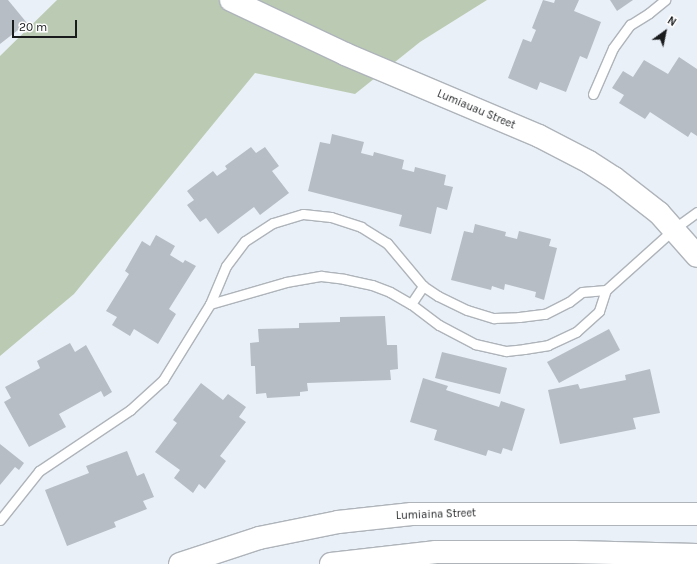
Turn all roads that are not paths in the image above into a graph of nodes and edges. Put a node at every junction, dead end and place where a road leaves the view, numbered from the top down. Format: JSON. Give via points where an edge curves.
{"nodes":[{"id":1,"x":231,"y":0,"type":"edge"},
{"id":2,"x":665,"y":0,"type":"edge"},
{"id":3,"x":593,"y":94,"type":"dead end"},
{"id":4,"x":697,"y":212,"type":"edge"},
{"id":5,"x":675,"y":228,"type":"junction"},
{"id":6,"x":697,"y":256,"type":"edge"},
{"id":7,"x":423,"y":286,"type":"junction"},
{"id":8,"x":606,"y":290,"type":"junction"},
{"id":9,"x":210,"y":304,"type":"junction"},
{"id":10,"x":411,"y":304,"type":"junction"},
{"id":11,"x":697,"y":514,"type":"edge"},
{"id":12,"x":0,"y":520,"type":"edge"},
{"id":13,"x":697,"y":555,"type":"edge"},
{"id":14,"x":180,"y":564,"type":"edge"},
{"id":15,"x":331,"y":564,"type":"edge"}],
"edges":[{"from":1,"to":5,"type":"main road","name":"Lumiauau Street","via":[[345,54],[539,136],[614,178]]},
{"from":2,"to":3,"type":"lane","via":[[630,25],[613,48]]},
{"from":4,"to":5,"type":"lane"},
{"from":5,"to":6,"type":"main road","name":"Lumiauau Street"},
{"from":5,"to":8,"type":"lane"},
{"from":7,"to":8,"type":"lane","via":[[467,310],[494,318],[545,314],[582,292]]},
{"from":7,"to":9,"type":"lane","via":[[387,243],[361,227],[331,217],[303,214],[273,223],[244,241],[226,266]]},
{"from":7,"to":10,"type":"lane"},
{"from":8,"to":10,"type":"lane","via":[[599,311],[576,332],[548,345],[506,351],[475,344],[458,336]]},
{"from":9,"to":10,"type":"lane","via":[[286,282],[321,276],[344,278],[372,285]]},
{"from":9,"to":12,"type":"lane","via":[[163,380],[130,410],[39,471]]},
{"from":11,"to":14,"type":"main road","name":"Lumiaina Street","via":[[412,514],[338,522],[260,538]]},
{"from":13,"to":15,"type":"main road","via":[[436,552]]}]}
